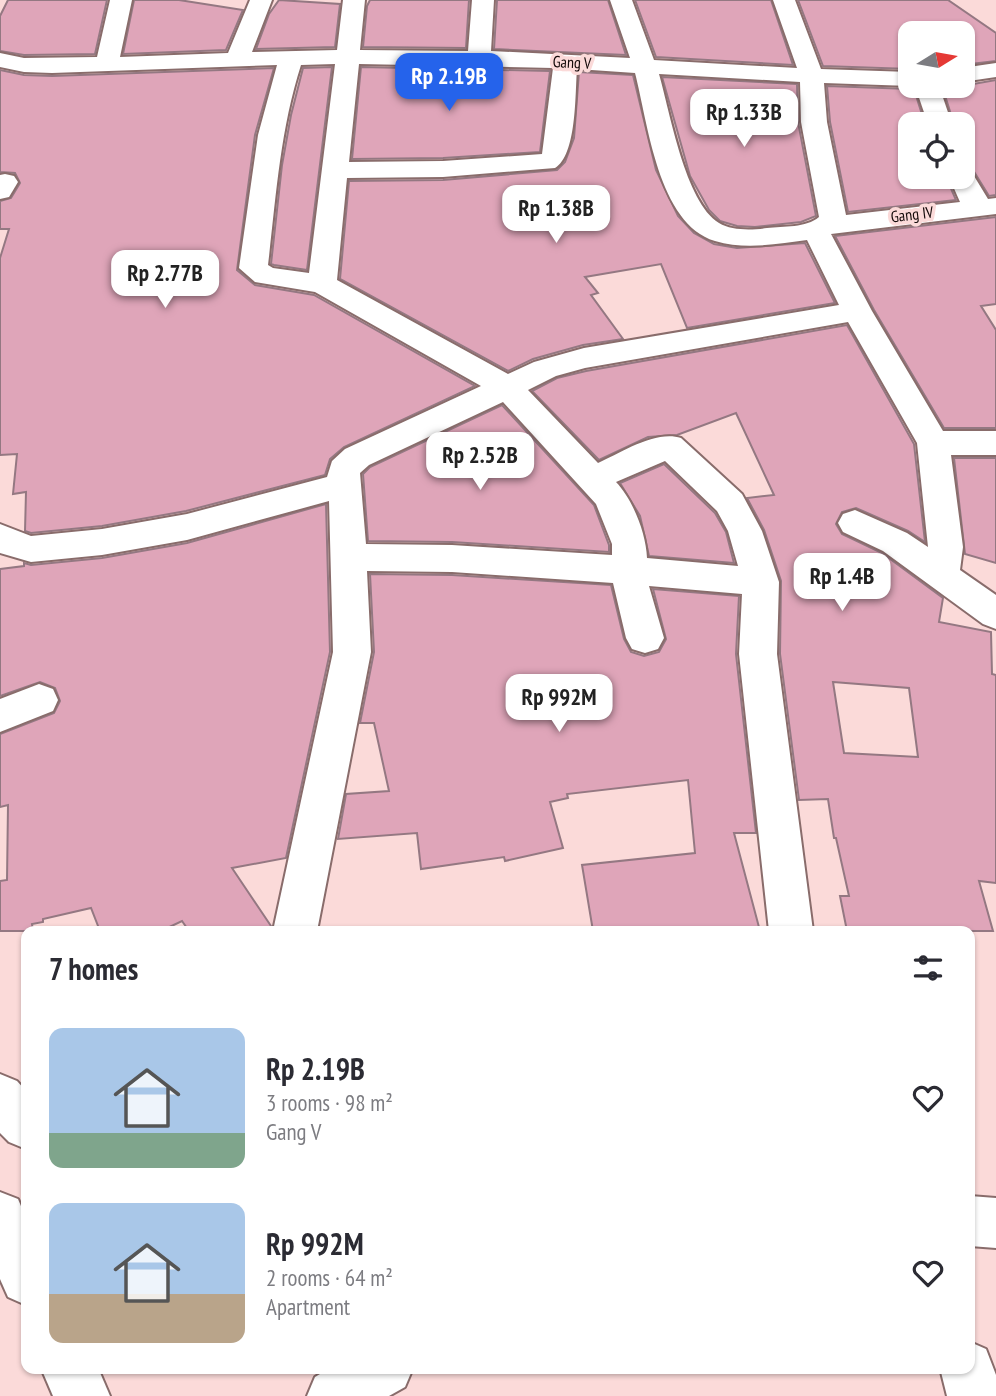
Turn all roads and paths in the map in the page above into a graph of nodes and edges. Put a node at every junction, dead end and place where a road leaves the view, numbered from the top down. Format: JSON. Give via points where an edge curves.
{"nodes":[{"id":1,"x":121,"y":0,"type":"edge"},
{"id":2,"x":261,"y":0,"type":"edge"},
{"id":3,"x":354,"y":0,"type":"edge"},
{"id":4,"x":482,"y":0,"type":"edge"},
{"id":5,"x":621,"y":0,"type":"edge"},
{"id":6,"x":784,"y":0,"type":"edge"},
{"id":7,"x":238,"y":58,"type":"junction"},
{"id":8,"x":291,"y":58,"type":"junction"},
{"id":9,"x":347,"y":58,"type":"junction"},
{"id":10,"x":479,"y":58,"type":"junction"},
{"id":11,"x":0,"y":61,"type":"edge"},
{"id":12,"x":566,"y":62,"type":"junction"},
{"id":13,"x":107,"y":64,"type":"junction"},
{"id":14,"x":645,"y":66,"type":"junction"},
{"id":15,"x":996,"y":70,"type":"edge"},
{"id":16,"x":975,"y":73,"type":"edge"},
{"id":17,"x":812,"y":77,"type":"junction"},
{"id":18,"x":898,"y":79,"type":"edge"},
{"id":19,"x":334,"y":170,"type":"junction"},
{"id":20,"x":967,"y":189,"type":"edge"},
{"id":21,"x":988,"y":206,"type":"edge"},
{"id":22,"x":822,"y":228,"type":"junction"},
{"id":23,"x":322,"y":284,"type":"junction"},
{"id":24,"x":857,"y":311,"type":"junction"},
{"id":25,"x":507,"y":387,"type":"junction"},
{"id":26,"x":933,"y":443,"type":"junction"},
{"id":27,"x":996,"y":443,"type":"edge"},
{"id":28,"x":593,"y":478,"type":"junction"},
{"id":29,"x":343,"y":485,"type":"junction"},
{"id":30,"x":855,"y":523,"type":"dead end"},
{"id":31,"x":0,"y":537,"type":"edge"},
{"id":32,"x":349,"y":557,"type":"junction"},
{"id":33,"x":630,"y":571,"type":"junction"},
{"id":34,"x":942,"y":573,"type":"junction"},
{"id":35,"x":761,"y":582,"type":"junction"},
{"id":36,"x":996,"y":614,"type":"edge"},
{"id":37,"x":645,"y":638,"type":"dead end"},
{"id":38,"x":39,"y":700,"type":"dead end"},
{"id":39,"x":0,"y":716,"type":"edge"},
{"id":40,"x":296,"y":926,"type":"edge"},
{"id":41,"x":790,"y":926,"type":"edge"},
{"id":42,"x":0,"y":1098,"type":"edge"},
{"id":43,"x":21,"y":1120,"type":"edge"},
{"id":44,"x":0,"y":1217,"type":"edge"},
{"id":45,"x":975,"y":1221,"type":"edge"},
{"id":46,"x":996,"y":1223,"type":"edge"},
{"id":47,"x":21,"y":1267,"type":"edge"},
{"id":48,"x":71,"y":1374,"type":"edge"},
{"id":49,"x":375,"y":1374,"type":"edge"},
{"id":50,"x":968,"y":1374,"type":"edge"},
{"id":51,"x":83,"y":1396,"type":"edge"},
{"id":52,"x":334,"y":1396,"type":"edge"},
{"id":53,"x":974,"y":1396,"type":"edge"}],
"edges":[{"from":1,"to":13,"type":"street"},
{"from":2,"to":7,"type":"street"},
{"from":3,"to":9,"type":"street"},
{"from":4,"to":10,"type":"street"},
{"from":5,"to":14,"type":"street","name":"Gang IV"},
{"from":6,"to":17,"type":"street"},
{"from":7,"to":8,"type":"street","name":"Gang V"},
{"from":7,"to":13,"type":"street","name":"Gang V"},
{"from":8,"to":9,"type":"street","name":"Gang V"},
{"from":8,"to":23,"type":"street","via":[[268,160],[253,268],[264,276]]},
{"from":9,"to":10,"type":"street","name":"Gang V"},
{"from":9,"to":19,"type":"street"},
{"from":10,"to":12,"type":"street","name":"Gang V"},
{"from":11,"to":13,"type":"street","name":"Gang V","via":[[34,66]]},
{"from":12,"to":14,"type":"street","name":"Gang V"},
{"from":12,"to":19,"type":"street","via":[[557,147],[546,162]]},
{"from":14,"to":17,"type":"street","name":"Gang V"},
{"from":14,"to":22,"type":"street","name":"Gang IV","via":[[677,186],[694,216],[723,235],[756,238]]},
{"from":15,"to":16,"type":"street"},
{"from":17,"to":18,"type":"street","name":"Gang V"},
{"from":17,"to":22,"type":"street","via":[[814,122],[833,218]]},
{"from":19,"to":23,"type":"street"},
{"from":20,"to":21,"type":"street","via":[[972,200]]},
{"from":21,"to":22,"type":"street","name":"Gang IV"},
{"from":22,"to":24,"type":"street"},
{"from":23,"to":25,"type":"street"},
{"from":24,"to":25,"type":"street","via":[[577,360]]},
{"from":24,"to":26,"type":"street"},
{"from":25,"to":28,"type":"street"},
{"from":25,"to":29,"type":"street","via":[[357,457],[344,468]]},
{"from":26,"to":27,"type":"street"},
{"from":26,"to":34,"type":"street","via":[[946,547]]},
{"from":28,"to":33,"type":"street","via":[[611,498],[619,516],[629,544]]},
{"from":28,"to":35,"type":"street","via":[[669,446],[730,503],[745,531]]},
{"from":29,"to":31,"type":"street","via":[[187,527],[102,542],[31,549]]},
{"from":29,"to":32,"type":"street"},
{"from":30,"to":34,"type":"street"},
{"from":32,"to":33,"type":"street","via":[[500,559]]},
{"from":32,"to":40,"type":"street","via":[[352,652]]},
{"from":33,"to":35,"type":"street"},
{"from":33,"to":37,"type":"street"},
{"from":34,"to":36,"type":"street"},
{"from":35,"to":41,"type":"street","via":[[758,654]]},
{"from":38,"to":39,"type":"street"},
{"from":42,"to":43,"type":"street"},
{"from":44,"to":47,"type":"street"},
{"from":45,"to":46,"type":"street"},
{"from":48,"to":51,"type":"street"},
{"from":49,"to":52,"type":"street"},
{"from":50,"to":53,"type":"street"}]}
